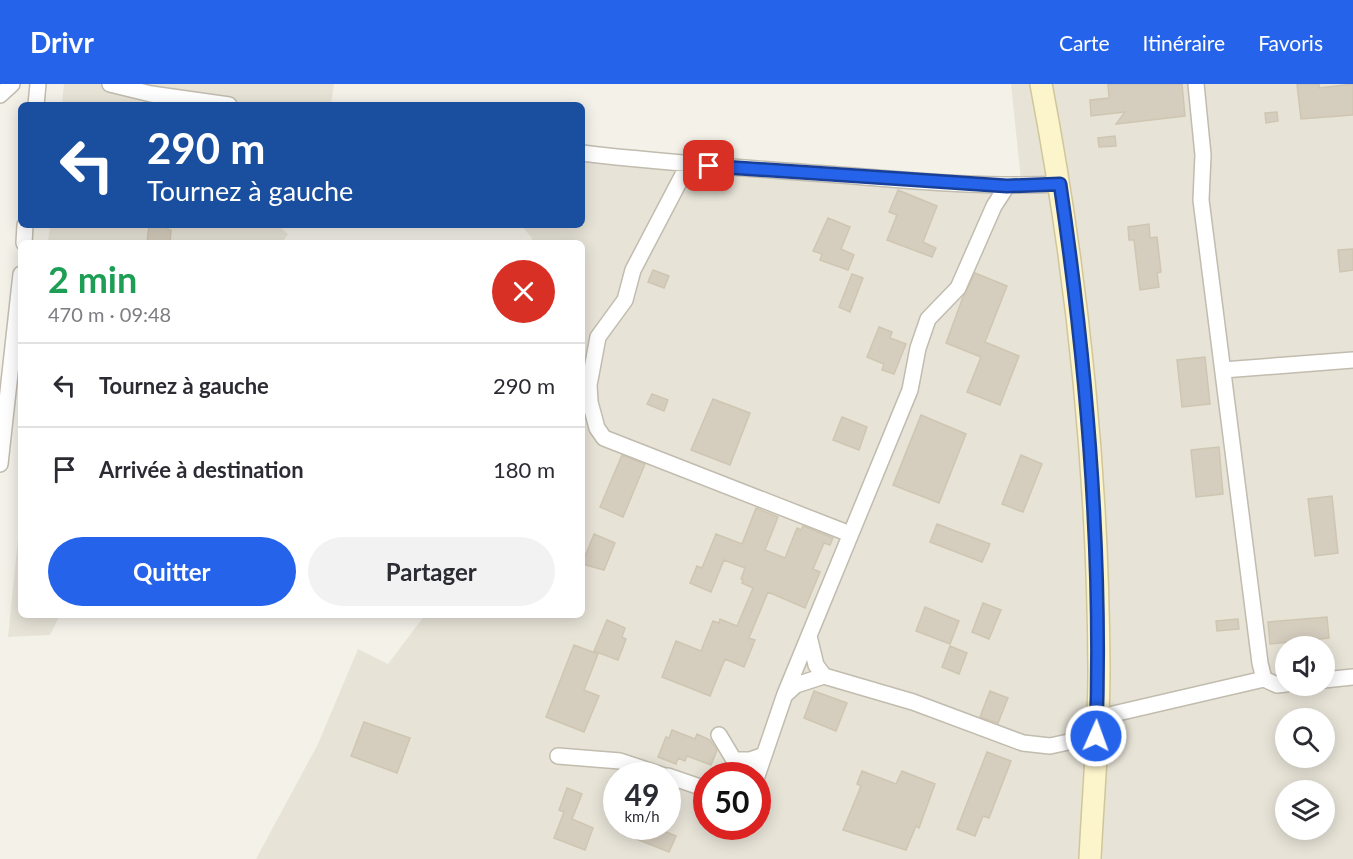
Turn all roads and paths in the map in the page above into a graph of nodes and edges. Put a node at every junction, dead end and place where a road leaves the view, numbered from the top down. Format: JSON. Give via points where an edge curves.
{"nodes":[{"id":1,"x":12,"y":84,"type":"edge"},
{"id":2,"x":38,"y":84,"type":"edge"},
{"id":3,"x":110,"y":84,"type":"edge"},
{"id":4,"x":1041,"y":84,"type":"edge"},
{"id":5,"x":1196,"y":84,"type":"edge"},
{"id":6,"x":0,"y":95,"type":"edge"},
{"id":7,"x":36,"y":102,"type":"edge"},
{"id":8,"x":208,"y":102,"type":"edge"},
{"id":9,"x":585,"y":153,"type":"edge"},
{"id":10,"x":688,"y":165,"type":"junction"},
{"id":11,"x":1060,"y":184,"type":"junction"},
{"id":12,"x":1007,"y":186,"type":"junction"},
{"id":13,"x":18,"y":301,"type":"edge"},
{"id":14,"x":1353,"y":360,"type":"edge"},
{"id":15,"x":1223,"y":370,"type":"junction"},
{"id":16,"x":0,"y":464,"type":"edge"},
{"id":17,"x":850,"y":534,"type":"junction"},
{"id":18,"x":809,"y":636,"type":"junction"},
{"id":19,"x":824,"y":676,"type":"junction"},
{"id":20,"x":1353,"y":677,"type":"edge"},
{"id":21,"x":1264,"y":679,"type":"junction"},
{"id":22,"x":1335,"y":679,"type":"edge"},
{"id":23,"x":1275,"y":684,"type":"edge"},
{"id":24,"x":785,"y":694,"type":"junction"},
{"id":25,"x":1096,"y":727,"type":"junction"},
{"id":26,"x":719,"y":735,"type":"dead end"},
{"id":27,"x":764,"y":754,"type":"junction"},
{"id":28,"x":558,"y":756,"type":"dead end"},
{"id":29,"x":623,"y":762,"type":"edge"},
{"id":30,"x":761,"y":762,"type":"edge"},
{"id":31,"x":1090,"y":859,"type":"edge"}],
"edges":[{"from":1,"to":6,"type":"street"},
{"from":2,"to":7,"type":"street"},
{"from":3,"to":8,"type":"street"},
{"from":4,"to":11,"type":"main road"},
{"from":5,"to":15,"type":"street","via":[[1203,155],[1201,200]]},
{"from":9,"to":10,"type":"street"},
{"from":10,"to":12,"type":"street"},
{"from":10,"to":17,"type":"street","via":[[633,270],[625,300],[598,336],[589,385],[597,428],[604,438]]},
{"from":11,"to":12,"type":"street"},
{"from":11,"to":25,"type":"main road","via":[[1090,426],[1098,598]]},
{"from":12,"to":17,"type":"street","via":[[994,206],[958,288],[928,319],[910,390]]},
{"from":13,"to":16,"type":"street"},
{"from":14,"to":15,"type":"street"},
{"from":15,"to":21,"type":"street"},
{"from":17,"to":18,"type":"street"},
{"from":18,"to":19,"type":"street","via":[[816,665]]},
{"from":18,"to":24,"type":"street"},
{"from":19,"to":24,"type":"street","via":[[796,685]]},
{"from":19,"to":25,"type":"street","via":[[913,702],[1023,743],[1050,746]]},
{"from":20,"to":22,"type":"street"},
{"from":21,"to":23,"type":"street"},
{"from":21,"to":25,"type":"street"},
{"from":24,"to":27,"type":"street"},
{"from":25,"to":31,"type":"main road"},
{"from":26,"to":27,"type":"street","via":[[734,760],[750,760]]},
{"from":27,"to":30,"type":"street"},
{"from":28,"to":29,"type":"street"}]}
